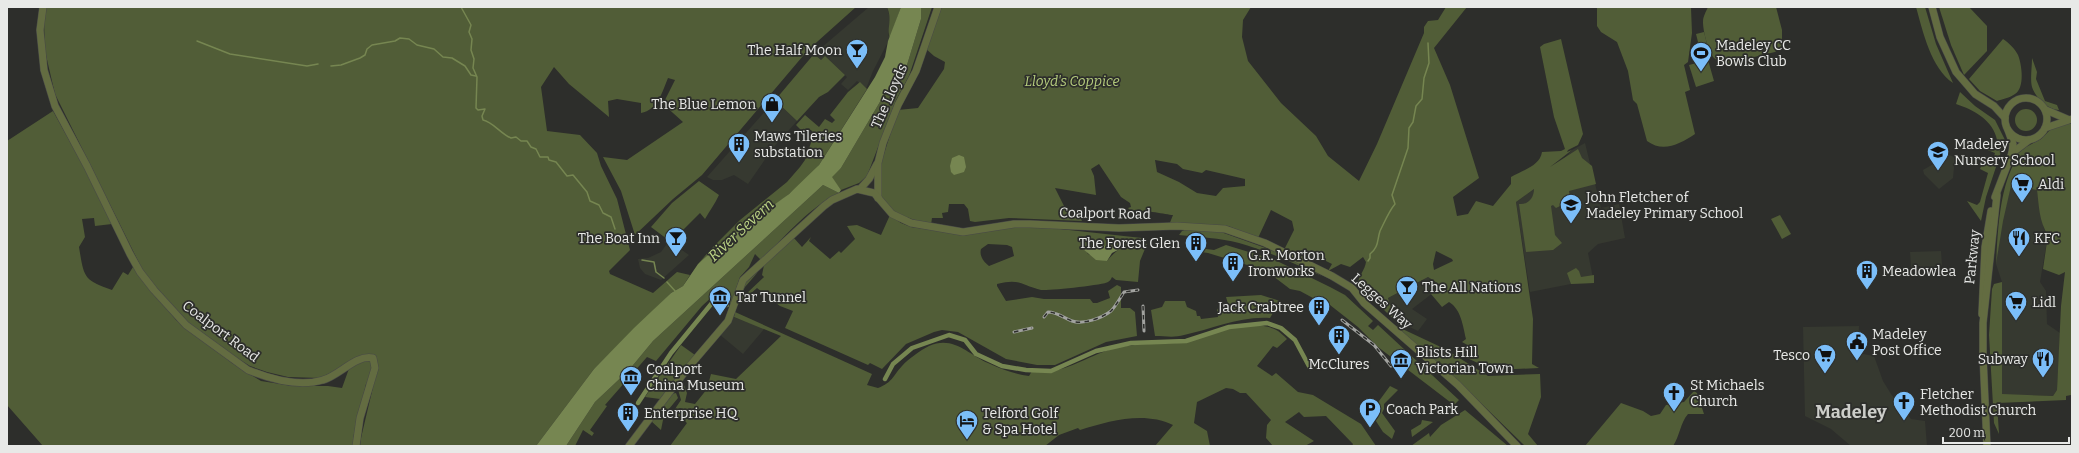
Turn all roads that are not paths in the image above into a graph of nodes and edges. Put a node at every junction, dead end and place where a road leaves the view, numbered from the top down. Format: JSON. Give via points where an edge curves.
{"nodes":[{"id":1,"x":43,"y":7,"type":"edge"},
{"id":2,"x":938,"y":7,"type":"edge"},
{"id":3,"x":1932,"y":7,"type":"edge"},
{"id":4,"x":2010,"y":104,"type":"junction"},
{"id":5,"x":1994,"y":106,"type":"junction"},
{"id":6,"x":2046,"y":110,"type":"junction"},
{"id":7,"x":2005,"y":118,"type":"junction"},
{"id":8,"x":2069,"y":119,"type":"edge"},
{"id":9,"x":2045,"y":128,"type":"junction"},
{"id":10,"x":2008,"y":130,"type":"junction"},
{"id":11,"x":2029,"y":140,"type":"junction"},
{"id":12,"x":2012,"y":153,"type":"junction"},
{"id":13,"x":879,"y":158,"type":"junction"},
{"id":14,"x":874,"y":171,"type":"junction"},
{"id":15,"x":860,"y":189,"type":"junction"},
{"id":16,"x":869,"y":191,"type":"junction"},
{"id":17,"x":878,"y":198,"type":"junction"},
{"id":18,"x":1332,"y":276,"type":"joint"},
{"id":19,"x":356,"y":446,"type":"edge"},
{"id":20,"x":629,"y":446,"type":"edge"},
{"id":21,"x":1517,"y":446,"type":"edge"},
{"id":22,"x":1987,"y":446,"type":"edge"}],
"edges":[{"from":1,"to":19,"type":"street","name":"Coalport Road","via":[[40,30],[44,70],[55,106],[140,272],[186,325],[248,370],[260,375],[276,380],[310,383],[336,376],[354,363],[373,358],[375,368],[360,418]]},
{"from":2,"to":13,"type":"street","name":"The Lloyds","via":[[916,71],[898,105]]},
{"from":3,"to":5,"type":"street","via":[[1940,37],[1956,72],[1975,94]]},
{"from":4,"to":5,"type":"street"},
{"from":4,"to":6,"type":"street","via":[[2019,98],[2027,97],[2036,100]]},
{"from":4,"to":7,"type":"street"},
{"from":5,"to":7,"type":"street"},
{"from":6,"to":8,"type":"street"},
{"from":6,"to":9,"type":"street"},
{"from":7,"to":10,"type":"street"},
{"from":8,"to":9,"type":"street"},
{"from":9,"to":11,"type":"street","via":[[2039,136]]},
{"from":10,"to":11,"type":"street","via":[[2014,136]]},
{"from":10,"to":12,"type":"street","via":[[2013,144]]},
{"from":11,"to":12,"type":"street","name":"Parkway"},
{"from":12,"to":22,"type":"street","name":"Parkway","via":[[1989,221],[1985,247],[1982,320]]},
{"from":13,"to":14,"type":"street"},
{"from":13,"to":17,"type":"street","name":"The Lloyds"},
{"from":14,"to":15,"type":"street"},
{"from":14,"to":16,"type":"street"},
{"from":15,"to":16,"type":"street"},
{"from":15,"to":20,"type":"street","via":[[832,200],[743,280],[728,321],[687,369]]},
{"from":16,"to":17,"type":"street","name":"Coalport Road"},
{"from":17,"to":18,"type":"street","name":"Coalport Road","via":[[892,214],[906,221],[963,232],[1014,224],[1225,229],[1265,242]]},
{"from":18,"to":21,"type":"street","name":"Legges Way","via":[[1352,288],[1364,303],[1458,385]]}]}
